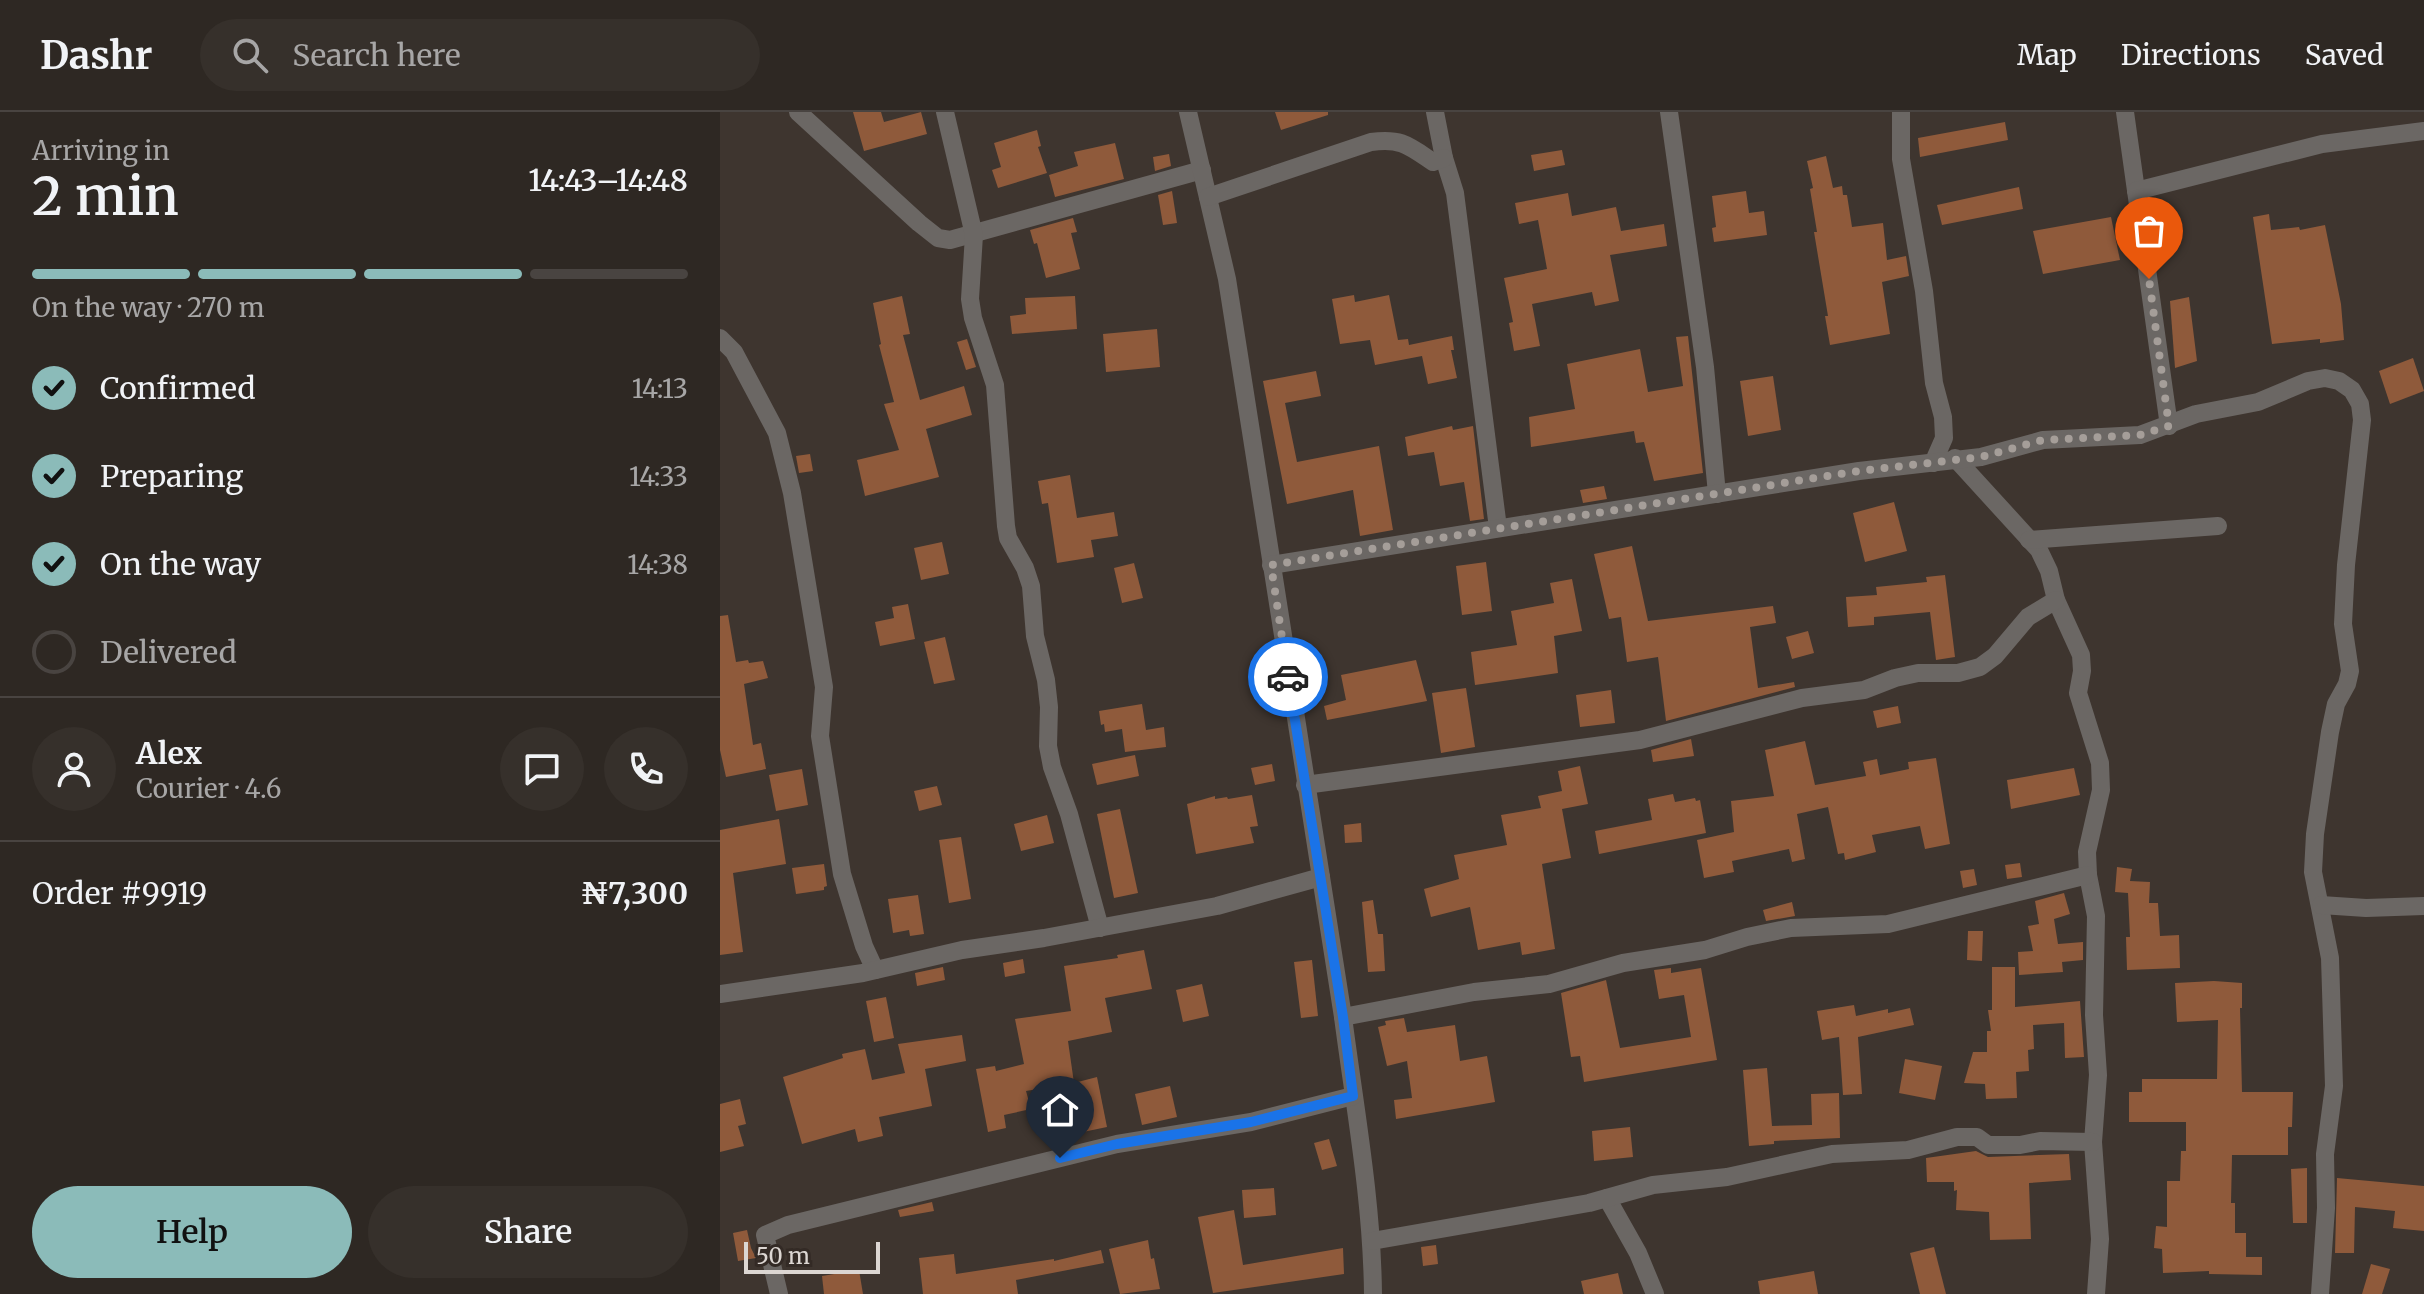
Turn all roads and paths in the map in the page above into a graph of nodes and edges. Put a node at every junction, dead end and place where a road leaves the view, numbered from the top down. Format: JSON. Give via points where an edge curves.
{"nodes":[{"id":1,"x":798,"y":112,"type":"edge"},
{"id":2,"x":945,"y":112,"type":"edge"},
{"id":3,"x":1188,"y":112,"type":"edge"},
{"id":4,"x":1435,"y":112,"type":"edge"},
{"id":5,"x":1669,"y":112,"type":"edge"},
{"id":6,"x":1901,"y":112,"type":"edge"},
{"id":7,"x":2125,"y":112,"type":"edge"},
{"id":8,"x":2424,"y":131,"type":"edge"},
{"id":9,"x":1444,"y":158,"type":"junction"},
{"id":10,"x":1202,"y":170,"type":"junction"},
{"id":11,"x":2136,"y":191,"type":"junction"},
{"id":12,"x":1208,"y":197,"type":"junction"},
{"id":13,"x":974,"y":235,"type":"junction"},
{"id":14,"x":720,"y":338,"type":"edge"},
{"id":15,"x":2169,"y":426,"type":"junction"},
{"id":16,"x":1955,"y":458,"type":"junction"},
{"id":17,"x":1933,"y":463,"type":"junction"},
{"id":18,"x":1717,"y":494,"type":"junction"},
{"id":19,"x":2218,"y":526,"type":"dead end"},
{"id":20,"x":1498,"y":528,"type":"junction"},
{"id":21,"x":2029,"y":540,"type":"junction"},
{"id":22,"x":1271,"y":565,"type":"junction"},
{"id":23,"x":2056,"y":600,"type":"junction"},
{"id":24,"x":1305,"y":785,"type":"junction"},
{"id":25,"x":2088,"y":875,"type":"junction"},
{"id":26,"x":1321,"y":877,"type":"junction"},
{"id":27,"x":2321,"y":905,"type":"junction"},
{"id":28,"x":2424,"y":906,"type":"edge"},
{"id":29,"x":1100,"y":928,"type":"junction"},
{"id":30,"x":875,"y":970,"type":"junction"},
{"id":31,"x":720,"y":994,"type":"edge"},
{"id":32,"x":1343,"y":1017,"type":"junction"},
{"id":33,"x":1353,"y":1096,"type":"junction"},
{"id":34,"x":2093,"y":1142,"type":"junction"},
{"id":35,"x":1607,"y":1198,"type":"junction"},
{"id":36,"x":1372,"y":1241,"type":"junction"},
{"id":37,"x":779,"y":1294,"type":"edge"},
{"id":38,"x":1373,"y":1294,"type":"edge"},
{"id":39,"x":1655,"y":1294,"type":"edge"},
{"id":40,"x":2096,"y":1294,"type":"edge"},
{"id":41,"x":2320,"y":1294,"type":"edge"}],
"edges":[{"from":1,"to":13,"type":"street","via":[[938,238]]},
{"from":2,"to":13,"type":"street"},
{"from":3,"to":10,"type":"street"},
{"from":4,"to":9,"type":"street"},
{"from":5,"to":18,"type":"street"},
{"from":6,"to":17,"type":"street","via":[[1901,159],[1943,417],[1944,438]]},
{"from":7,"to":11,"type":"street"},
{"from":8,"to":11,"type":"street","via":[[2322,144]]},
{"from":9,"to":12,"type":"street","via":[[1433,162],[1393,139],[1371,142]]},
{"from":9,"to":20,"type":"street","via":[[1455,193]]},
{"from":10,"to":12,"type":"street"},
{"from":10,"to":13,"type":"street"},
{"from":11,"to":15,"type":"street"},
{"from":12,"to":22,"type":"street","via":[[1227,279]]},
{"from":13,"to":29,"type":"street","via":[[970,299],[995,385],[1008,538],[1031,586],[1046,680],[1052,767]]},
{"from":14,"to":30,"type":"street","via":[[734,352],[777,433],[824,687],[820,736],[842,874]]},
{"from":15,"to":16,"type":"street","via":[[2140,435],[2043,440],[1981,457]]},
{"from":15,"to":27,"type":"street","via":[[2325,378],[2352,390],[2360,404],[2343,624],[2350,671],[2336,704],[2315,834],[2313,872]]},
{"from":16,"to":17,"type":"street"},
{"from":16,"to":21,"type":"street"},
{"from":17,"to":18,"type":"street"},
{"from":18,"to":20,"type":"street"},
{"from":19,"to":21,"type":"street"},
{"from":20,"to":22,"type":"street"},
{"from":21,"to":23,"type":"street","via":[[2049,571]]},
{"from":22,"to":24,"type":"street"},
{"from":23,"to":24,"type":"street","via":[[2028,617],[1995,656],[1958,673],[1918,673],[1640,740]]},
{"from":23,"to":25,"type":"street","via":[[2081,655],[2078,693],[2100,763]]},
{"from":24,"to":26,"type":"street"},
{"from":25,"to":32,"type":"street","via":[[1888,924],[1791,928],[1549,984]]},
{"from":25,"to":34,"type":"street","via":[[2096,916],[2098,1075]]},
{"from":26,"to":29,"type":"street","via":[[1217,906]]},
{"from":26,"to":32,"type":"street"},
{"from":27,"to":28,"type":"street"},
{"from":27,"to":41,"type":"street","via":[[2330,958],[2334,1086],[2325,1154]]},
{"from":29,"to":30,"type":"street"},
{"from":30,"to":31,"type":"street"},
{"from":32,"to":33,"type":"street"},
{"from":33,"to":36,"type":"street"},
{"from":33,"to":37,"type":"street","via":[[1251,1122],[1102,1147],[788,1225],[765,1235]]},
{"from":34,"to":35,"type":"street","via":[[1988,1145],[1977,1137],[1957,1137],[1908,1150],[1832,1154],[1727,1177],[1653,1185]]},
{"from":34,"to":40,"type":"street","via":[[2100,1239]]},
{"from":35,"to":36,"type":"street"},
{"from":35,"to":39,"type":"street"},
{"from":36,"to":38,"type":"street"}]}
